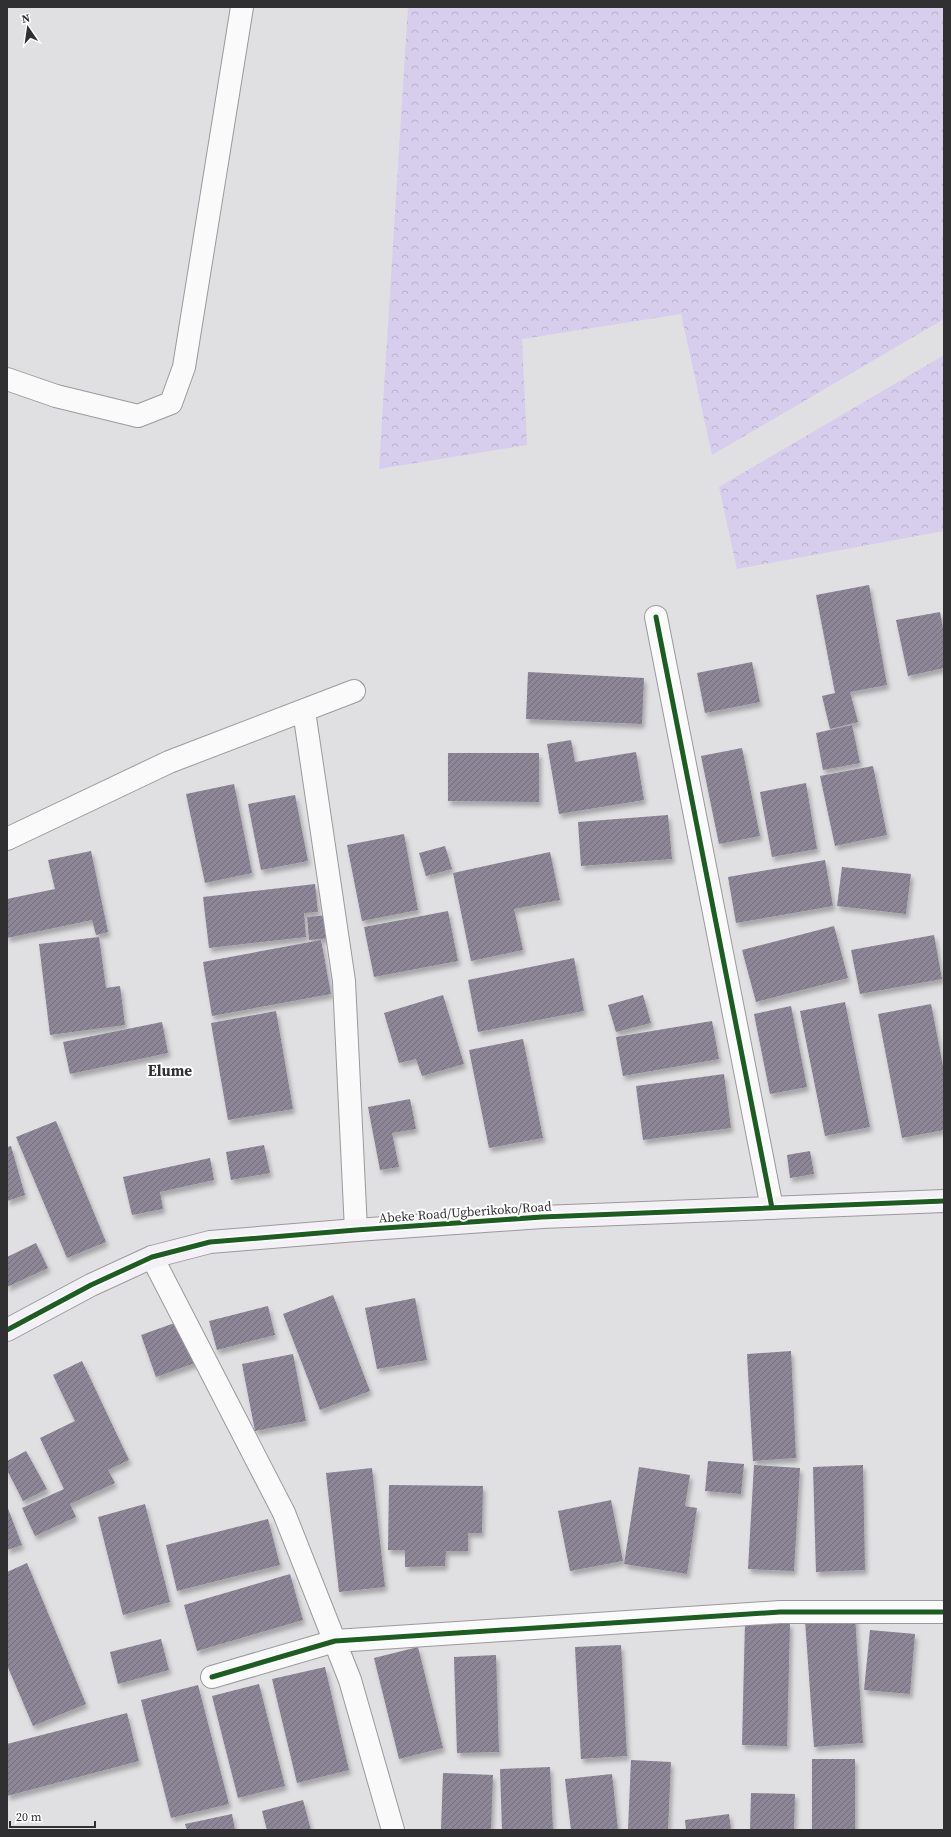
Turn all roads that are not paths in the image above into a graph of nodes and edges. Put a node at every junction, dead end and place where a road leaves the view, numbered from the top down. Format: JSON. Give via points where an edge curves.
{"nodes":[{"id":1,"x":242,"y":7,"type":"edge"},
{"id":2,"x":7,"y":379,"type":"edge"},
{"id":3,"x":656,"y":617,"type":"dead end"},
{"id":4,"x":354,"y":691,"type":"dead end"},
{"id":5,"x":304,"y":711,"type":"junction"},
{"id":6,"x":7,"y":838,"type":"edge"},
{"id":7,"x":944,"y":1201,"type":"edge"},
{"id":8,"x":772,"y":1208,"type":"junction"},
{"id":9,"x":356,"y":1230,"type":"junction"},
{"id":10,"x":152,"y":1257,"type":"junction"},
{"id":11,"x":7,"y":1330,"type":"edge"},
{"id":12,"x":944,"y":1612,"type":"edge"},
{"id":13,"x":335,"y":1641,"type":"junction"},
{"id":14,"x":212,"y":1677,"type":"dead end"},
{"id":15,"x":393,"y":1830,"type":"edge"}],
"edges":[{"from":1,"to":2,"type":"street","via":[[184,367],[171,403],[138,416],[56,396]]},
{"from":3,"to":8,"type":"street"},
{"from":4,"to":5,"type":"street"},
{"from":5,"to":6,"type":"street","via":[[169,762]]},
{"from":5,"to":9,"type":"street","via":[[344,981]]},
{"from":7,"to":8,"type":"street","name":"Abeke Road/Ugberikoko/Road"},
{"from":8,"to":9,"type":"street","name":"Abeke Road/Ugberikoko/Road","via":[[542,1217]]},
{"from":9,"to":10,"type":"street","name":"Abeke Road/Ugberikoko/Road","via":[[210,1242]]},
{"from":10,"to":11,"type":"street","name":"Abeke Road/Ugberikoko/Road","via":[[91,1285]]},
{"from":10,"to":13,"type":"street","via":[[284,1513]]},
{"from":12,"to":13,"type":"street","via":[[780,1612]]},
{"from":13,"to":14,"type":"street"},
{"from":13,"to":15,"type":"street","via":[[350,1680]]}]}
